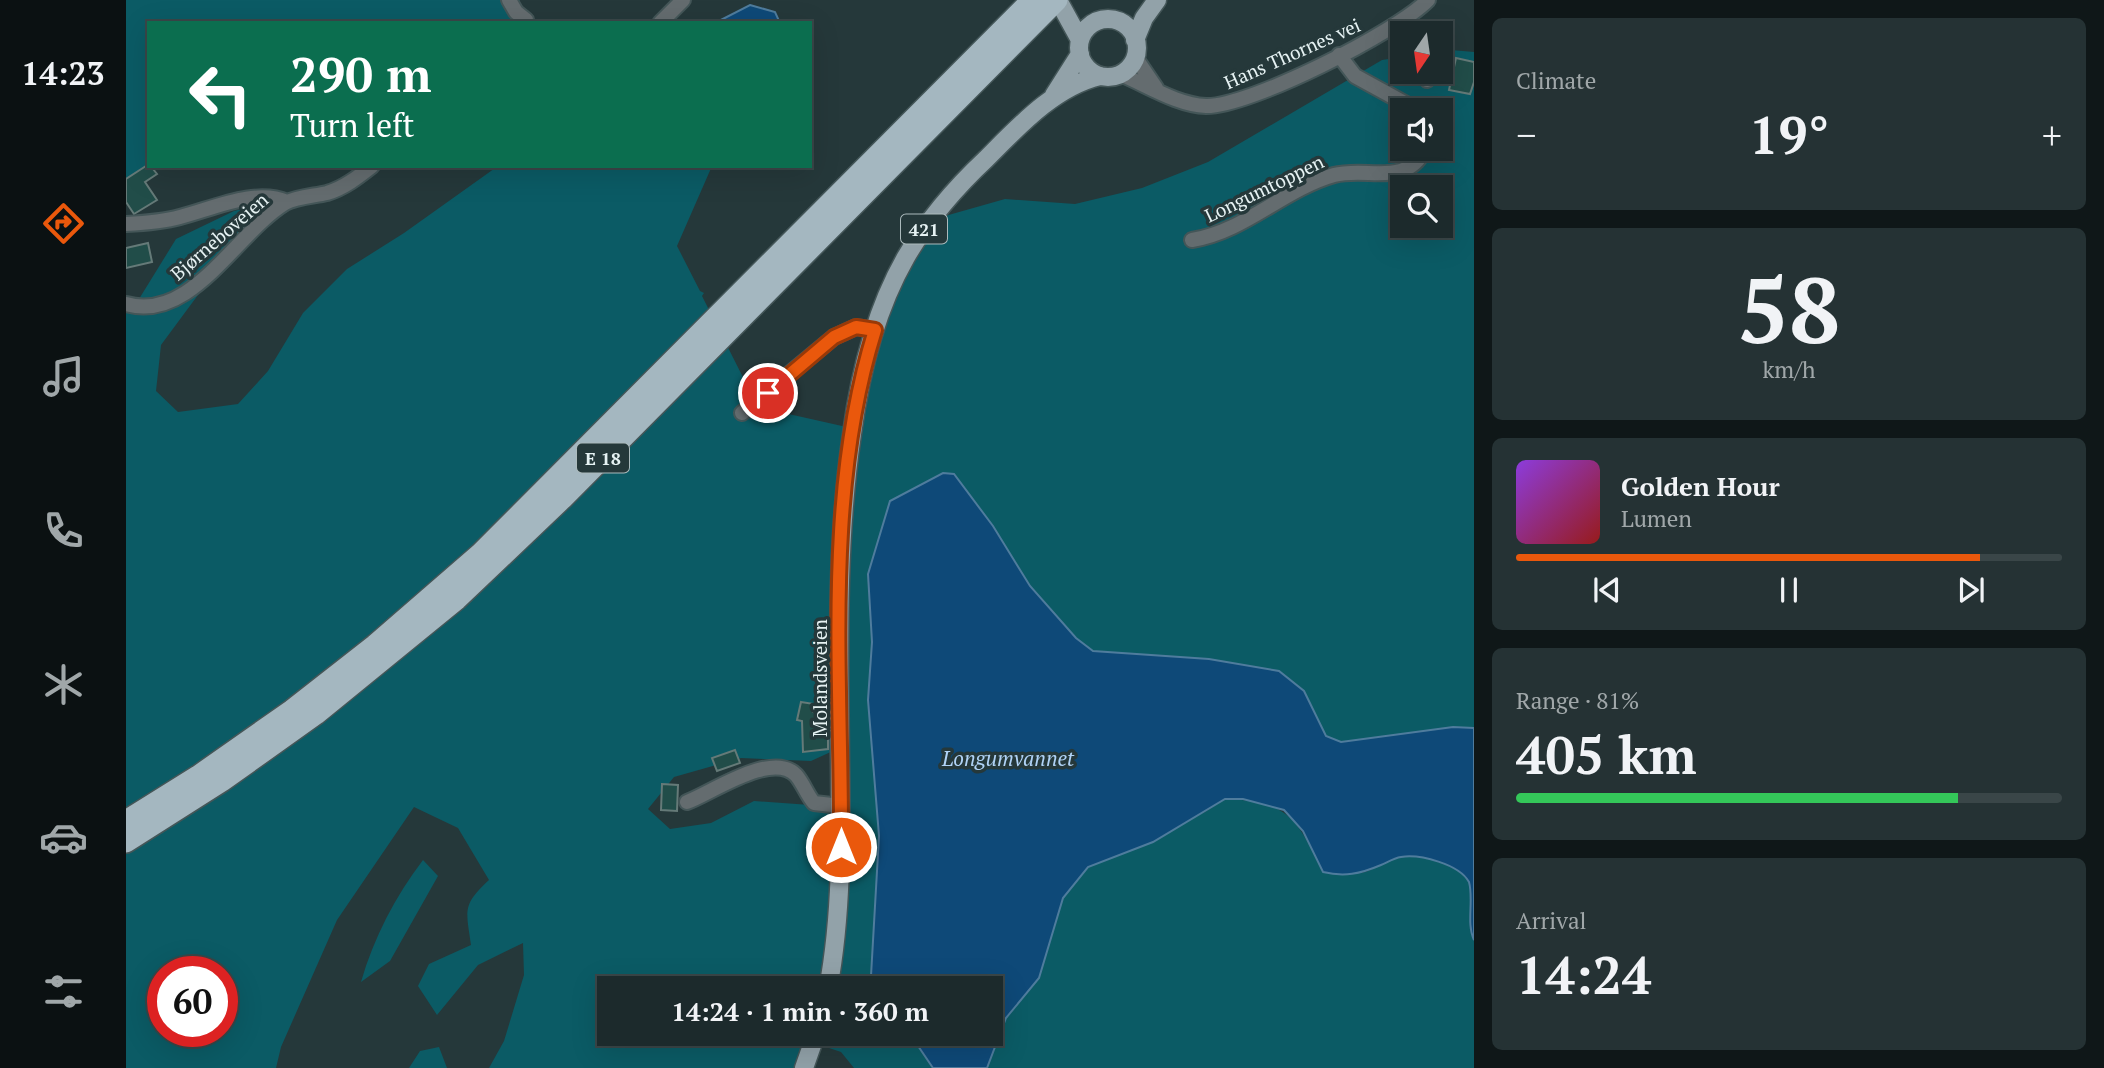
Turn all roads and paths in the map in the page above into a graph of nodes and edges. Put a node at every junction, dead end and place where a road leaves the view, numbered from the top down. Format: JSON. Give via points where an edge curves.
{"nodes":[{"id":1,"x":509,"y":0,"type":"edge"},
{"id":2,"x":522,"y":0,"type":"edge"},
{"id":3,"x":683,"y":0,"type":"edge"},
{"id":4,"x":1058,"y":0,"type":"edge"},
{"id":5,"x":1147,"y":0,"type":"edge"},
{"id":6,"x":1157,"y":0,"type":"edge"},
{"id":7,"x":1428,"y":0,"type":"edge"},
{"id":8,"x":1030,"y":10,"type":"edge"},
{"id":9,"x":526,"y":21,"type":"edge"},
{"id":10,"x":527,"y":21,"type":"edge"},
{"id":11,"x":662,"y":21,"type":"edge"},
{"id":12,"x":1107,"y":21,"type":"junction"},
{"id":13,"x":1411,"y":21,"type":"edge"},
{"id":14,"x":1390,"y":34,"type":"edge"},
{"id":15,"x":1080,"y":47,"type":"junction"},
{"id":16,"x":1135,"y":48,"type":"junction"},
{"id":17,"x":1339,"y":55,"type":"junction"},
{"id":18,"x":1120,"y":74,"type":"junction"},
{"id":19,"x":1100,"y":76,"type":"junction"},
{"id":20,"x":1156,"y":88,"type":"junction"},
{"id":21,"x":1052,"y":98,"type":"junction"},
{"id":22,"x":1395,"y":98,"type":"edge"},
{"id":23,"x":1418,"y":161,"type":"edge"},
{"id":24,"x":369,"y":168,"type":"edge"},
{"id":25,"x":287,"y":202,"type":"junction"},
{"id":26,"x":126,"y":224,"type":"edge"},
{"id":27,"x":1192,"y":240,"type":"dead end"},
{"id":28,"x":126,"y":304,"type":"edge"},
{"id":29,"x":875,"y":330,"type":"junction"},
{"id":30,"x":742,"y":413,"type":"dead end"},
{"id":31,"x":687,"y":803,"type":"dead end"},
{"id":32,"x":841,"y":806,"type":"junction"},
{"id":33,"x":126,"y":821,"type":"edge"},
{"id":34,"x":126,"y":842,"type":"edge"},
{"id":35,"x":830,"y":976,"type":"edge"},
{"id":36,"x":812,"y":1046,"type":"edge"},
{"id":37,"x":804,"y":1068,"type":"edge"}],
"edges":[{"from":1,"to":9,"type":"street"},
{"from":2,"to":10,"type":"street"},
{"from":3,"to":11,"type":"street"},
{"from":4,"to":8,"type":"highway","number":"E 18"},
{"from":4,"to":12,"type":"main road"},
{"from":4,"to":15,"type":"main road"},
{"from":5,"to":12,"type":"main road","number":"421","via":[[1130,14]]},
{"from":6,"to":16,"type":"main road","via":[[1144,18]]},
{"from":7,"to":13,"type":"street","name":"Hans Thornes vei"},
{"from":8,"to":33,"type":"highway","number":"E 18","via":[[474,559],[302,702]]},
{"from":8,"to":34,"type":"highway","number":"E 18","via":[[553,508],[457,599],[306,722]]},
{"from":12,"to":15,"type":"main road","number":"421","via":[[1087,29]]},
{"from":12,"to":16,"type":"main road","via":[[1126,26]]},
{"from":14,"to":17,"type":"street","name":"Hans Thornes vei"},
{"from":15,"to":19,"type":"main road","via":[[1087,68]]},
{"from":15,"to":21,"type":"main road","name":"Molandsveien","number":"421"},
{"from":16,"to":18,"type":"main road","via":[[1128,69]]},
{"from":16,"to":20,"type":"street","name":"Hans Thornes vei"},
{"from":17,"to":20,"type":"street","name":"Hans Thornes vei","via":[[1227,104],[1185,103]]},
{"from":17,"to":22,"type":"street","via":[[1355,76]]},
{"from":18,"to":19,"type":"main road","number":"421"},
{"from":18,"to":20,"type":"street","name":"Hans Thornes vei"},
{"from":19,"to":21,"type":"main road","name":"Molandsveien","number":"421"},
{"from":21,"to":29,"type":"main road","name":"Molandsveien","number":"421","via":[[968,176],[930,221],[900,269]]},
{"from":23,"to":27,"type":"street","name":"Longumtoppen","via":[[1402,172],[1329,176],[1217,234]]},
{"from":24,"to":25,"type":"street","name":"Bjørneboveien","via":[[339,188]]},
{"from":25,"to":26,"type":"street","via":[[242,200],[155,223]]},
{"from":25,"to":28,"type":"street","name":"Bjørneboveien","via":[[174,301],[156,307]]},
{"from":29,"to":30,"type":"street","via":[[856,327],[834,337]]},
{"from":29,"to":32,"type":"main road","name":"Molandsveien","number":"421","via":[[857,399],[842,516]]},
{"from":31,"to":32,"type":"street","via":[[741,775],[779,769],[796,775],[814,803]]},
{"from":32,"to":35,"type":"main road","name":"Molandsveien","number":"421","via":[[838,913]]},
{"from":36,"to":37,"type":"main road"}]}
